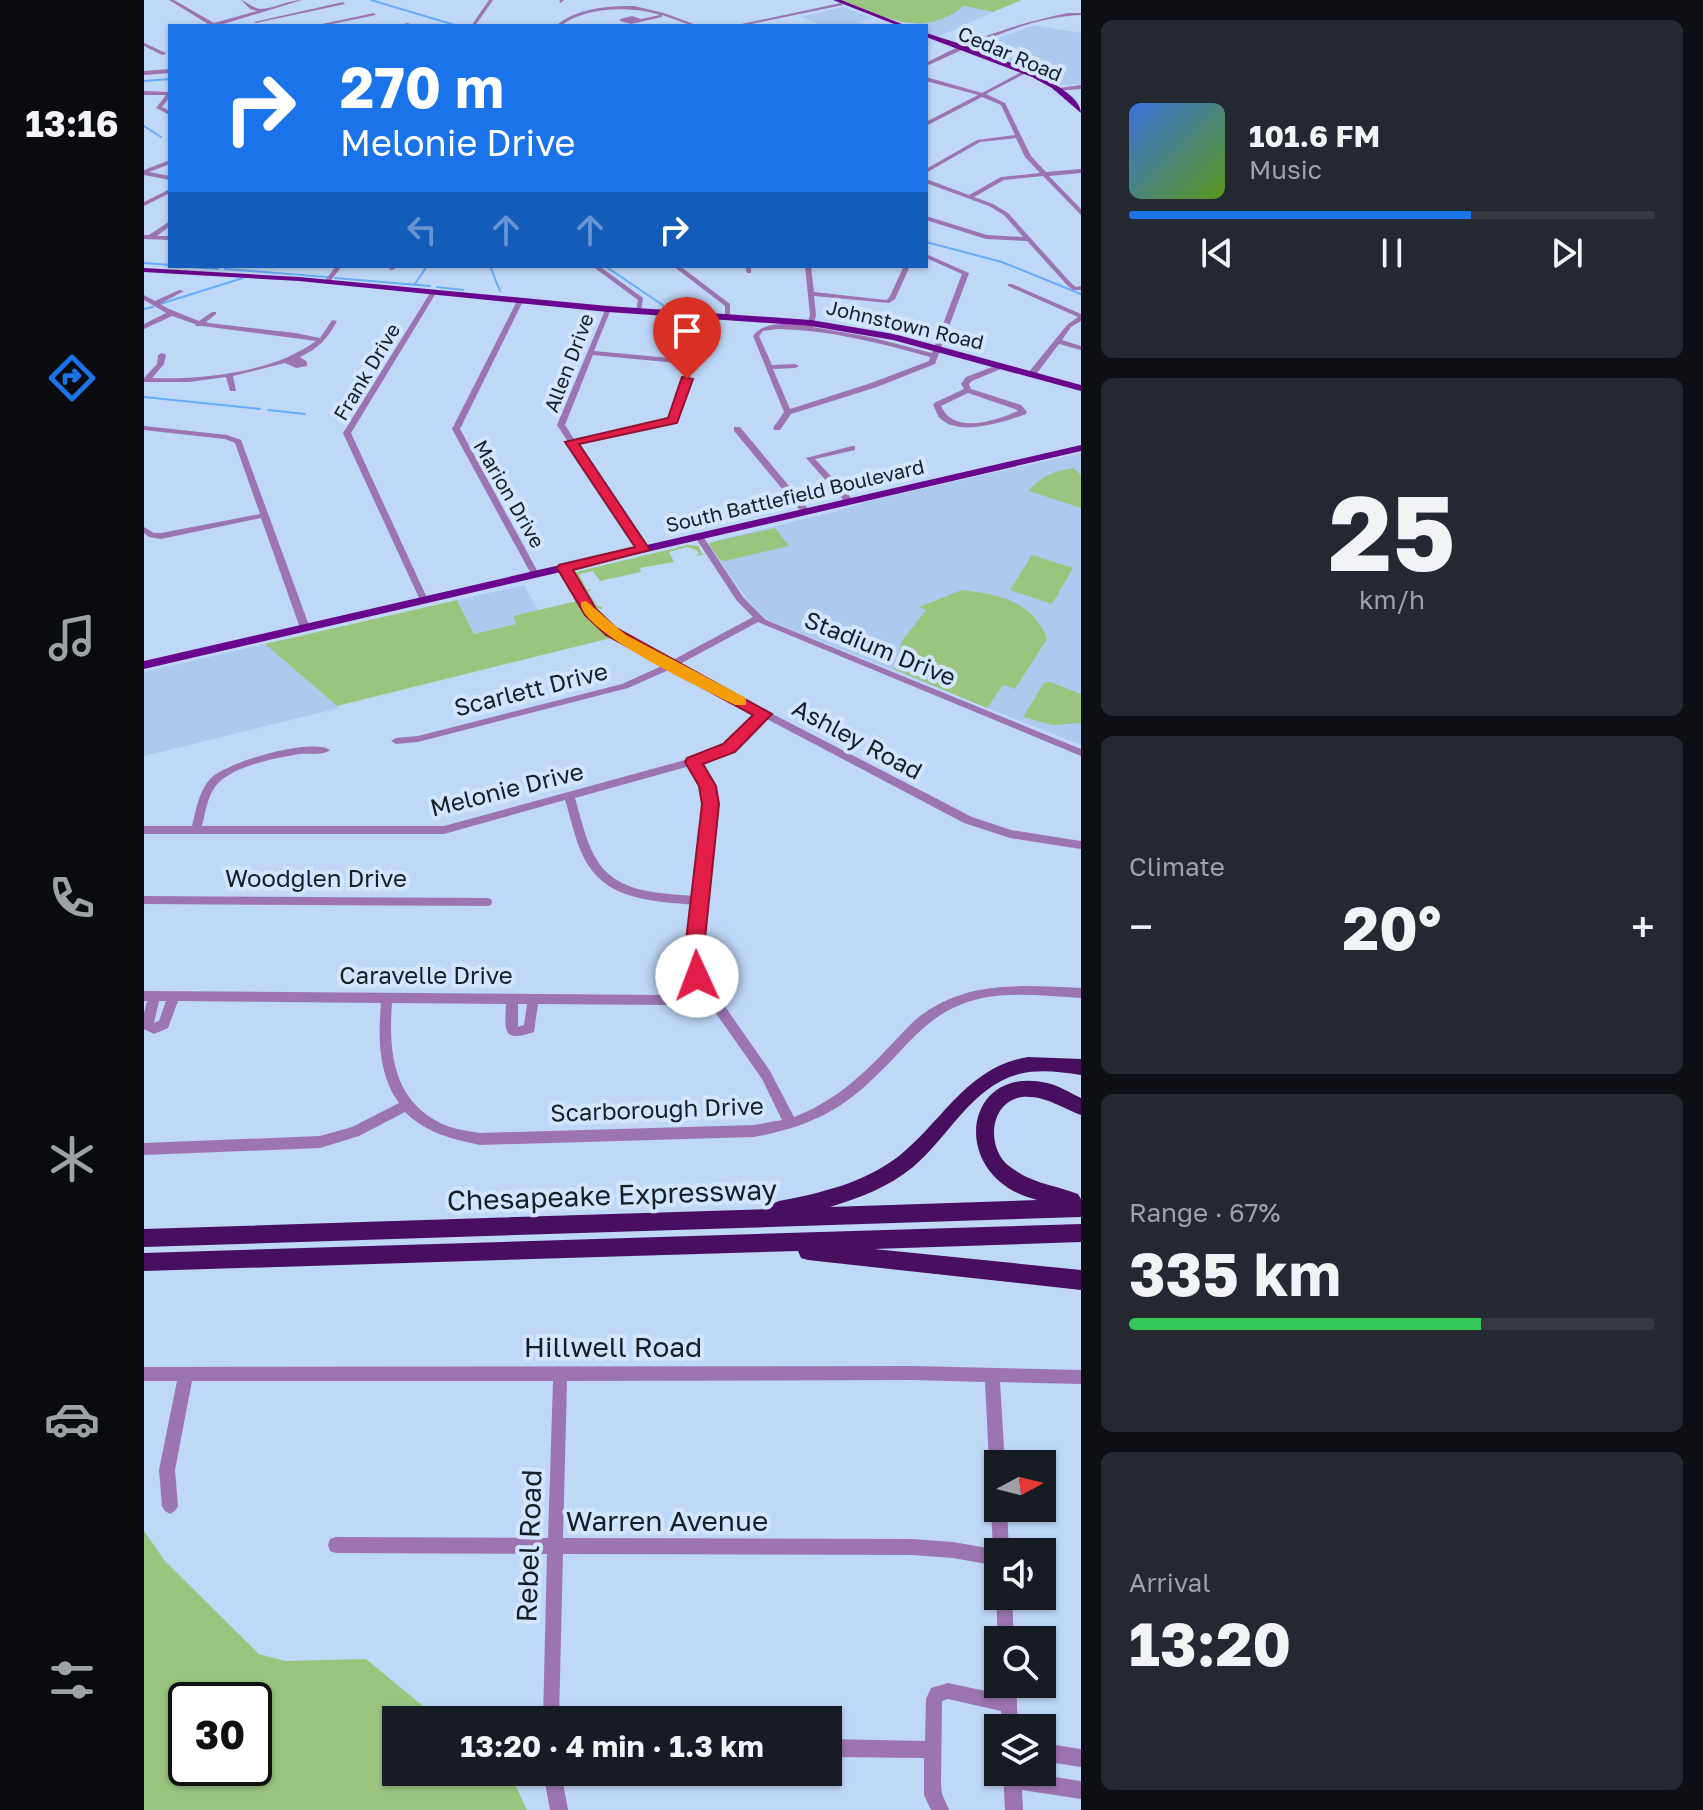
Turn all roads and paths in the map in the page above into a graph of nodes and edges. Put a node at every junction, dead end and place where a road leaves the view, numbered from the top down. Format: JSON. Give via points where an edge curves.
{"nodes":[{"id":1,"x":171,"y":0,"type":"edge"},
{"id":2,"x":298,"y":0,"type":"edge"},
{"id":3,"x":491,"y":0,"type":"edge"},
{"id":4,"x":829,"y":0,"type":"edge"},
{"id":5,"x":243,"y":1,"type":"edge"},
{"id":6,"x":838,"y":2,"type":"edge"},
{"id":7,"x":343,"y":3,"type":"dead end"},
{"id":8,"x":594,"y":3,"type":"dead end"},
{"id":9,"x":605,"y":10,"type":"junction"},
{"id":10,"x":265,"y":11,"type":"junction"},
{"id":11,"x":314,"y":11,"type":"junction"},
{"id":12,"x":374,"y":14,"type":"dead end"},
{"id":13,"x":1081,"y":14,"type":"edge"},
{"id":14,"x":660,"y":16,"type":"junction"},
{"id":15,"x":641,"y":21,"type":"dead end"},
{"id":16,"x":256,"y":22,"type":"dead end"},
{"id":17,"x":334,"y":22,"type":"junction"},
{"id":18,"x":211,"y":24,"type":"edge"},
{"id":19,"x":221,"y":24,"type":"edge"},
{"id":20,"x":324,"y":24,"type":"edge"},
{"id":21,"x":338,"y":24,"type":"edge"},
{"id":22,"x":474,"y":24,"type":"edge"},
{"id":23,"x":560,"y":24,"type":"edge"},
{"id":24,"x":692,"y":24,"type":"edge"},
{"id":25,"x":743,"y":24,"type":"edge"},
{"id":26,"x":760,"y":24,"type":"edge"},
{"id":27,"x":893,"y":24,"type":"edge"},
{"id":28,"x":894,"y":24,"type":"edge"},
{"id":29,"x":928,"y":37,"type":"edge"},
{"id":30,"x":144,"y":44,"type":"edge"},
{"id":31,"x":960,"y":49,"type":"junction"},
{"id":32,"x":164,"y":54,"type":"dead end"},
{"id":33,"x":928,"y":64,"type":"edge"},
{"id":34,"x":168,"y":71,"type":"edge"},
{"id":35,"x":144,"y":73,"type":"edge"},
{"id":36,"x":1024,"y":74,"type":"junction"},
{"id":37,"x":1008,"y":79,"type":"joint"},
{"id":38,"x":928,"y":80,"type":"edge"},
{"id":39,"x":1081,"y":87,"type":"edge"},
{"id":40,"x":1057,"y":89,"type":"junction"},
{"id":41,"x":144,"y":93,"type":"edge"},
{"id":42,"x":168,"y":94,"type":"edge"},
{"id":43,"x":981,"y":94,"type":"junction"},
{"id":44,"x":168,"y":97,"type":"edge"},
{"id":45,"x":1080,"y":108,"type":"edge"},
{"id":46,"x":168,"y":112,"type":"edge"},
{"id":47,"x":928,"y":123,"type":"edge"},
{"id":48,"x":1017,"y":136,"type":"junction"},
{"id":49,"x":168,"y":163,"type":"edge"},
{"id":50,"x":928,"y":170,"type":"edge"},
{"id":51,"x":1081,"y":171,"type":"edge"},
{"id":52,"x":144,"y":173,"type":"edge"},
{"id":53,"x":1042,"y":174,"type":"junction"},
{"id":54,"x":168,"y":178,"type":"edge"},
{"id":55,"x":928,"y":182,"type":"edge"},
{"id":56,"x":168,"y":192,"type":"edge"},
{"id":57,"x":970,"y":197,"type":"junction"},
{"id":58,"x":144,"y":204,"type":"edge"},
{"id":59,"x":1081,"y":213,"type":"edge"},
{"id":60,"x":928,"y":219,"type":"edge"},
{"id":61,"x":168,"y":224,"type":"edge"},
{"id":62,"x":148,"y":237,"type":"edge"},
{"id":63,"x":168,"y":238,"type":"edge"},
{"id":64,"x":1030,"y":239,"type":"junction"},
{"id":65,"x":928,"y":257,"type":"edge"},
{"id":66,"x":338,"y":268,"type":"edge"},
{"id":67,"x":598,"y":268,"type":"edge"},
{"id":68,"x":679,"y":268,"type":"edge"},
{"id":69,"x":808,"y":268,"type":"edge"},
{"id":70,"x":906,"y":268,"type":"edge"},
{"id":71,"x":144,"y":270,"type":"edge"},
{"id":72,"x":221,"y":270,"type":"edge"},
{"id":73,"x":327,"y":282,"type":"junction"},
{"id":74,"x":1010,"y":285,"type":"dead end"},
{"id":75,"x":1078,"y":289,"type":"edge"},
{"id":76,"x":181,"y":291,"type":"dead end"},
{"id":77,"x":433,"y":293,"type":"junction"},
{"id":78,"x":811,"y":294,"type":"junction"},
{"id":79,"x":144,"y":297,"type":"edge"},
{"id":80,"x":520,"y":301,"type":"junction"},
{"id":81,"x":154,"y":304,"type":"junction"},
{"id":82,"x":608,"y":309,"type":"junction"},
{"id":83,"x":639,"y":311,"type":"junction"},
{"id":84,"x":214,"y":313,"type":"dead end"},
{"id":85,"x":170,"y":314,"type":"junction"},
{"id":86,"x":728,"y":317,"type":"junction"},
{"id":87,"x":1081,"y":317,"type":"edge"},
{"id":88,"x":334,"y":321,"type":"dead end"},
{"id":89,"x":198,"y":325,"type":"junction"},
{"id":90,"x":810,"y":326,"type":"junction"},
{"id":91,"x":144,"y":327,"type":"edge"},
{"id":92,"x":241,"y":331,"type":"junction"},
{"id":93,"x":320,"y":340,"type":"junction"},
{"id":94,"x":1057,"y":341,"type":"junction"},
{"id":95,"x":234,"y":342,"type":"dead end"},
{"id":96,"x":1081,"y":348,"type":"edge"},
{"id":97,"x":934,"y":352,"type":"junction"},
{"id":98,"x":590,"y":353,"type":"junction"},
{"id":99,"x":162,"y":355,"type":"dead end"},
{"id":100,"x":294,"y":356,"type":"junction"},
{"id":101,"x":284,"y":360,"type":"junction"},
{"id":102,"x":795,"y":366,"type":"dead end"},
{"id":103,"x":1000,"y":366,"type":"junction"},
{"id":104,"x":769,"y":367,"type":"junction"},
{"id":105,"x":1031,"y":375,"type":"junction"},
{"id":106,"x":229,"y":376,"type":"junction"},
{"id":107,"x":145,"y":380,"type":"edge"},
{"id":108,"x":1081,"y":388,"type":"edge"},
{"id":109,"x":233,"y":389,"type":"dead end"},
{"id":110,"x":968,"y":390,"type":"junction"},
{"id":111,"x":788,"y":412,"type":"junction"},
{"id":112,"x":144,"y":428,"type":"edge"},
{"id":113,"x":777,"y":428,"type":"dead end"},
{"id":114,"x":737,"y":429,"type":"dead end"},
{"id":115,"x":572,"y":442,"type":"junction"},
{"id":116,"x":852,"y":448,"type":"dead end"},
{"id":117,"x":1081,"y":448,"type":"edge"},
{"id":118,"x":849,"y":501,"type":"junction"},
{"id":119,"x":806,"y":512,"type":"junction"},
{"id":120,"x":265,"y":515,"type":"junction"},
{"id":121,"x":144,"y":529,"type":"edge"},
{"id":122,"x":699,"y":537,"type":"junction"},
{"id":123,"x":643,"y":550,"type":"junction"},
{"id":124,"x":564,"y":568,"type":"junction"},
{"id":125,"x":535,"y":574,"type":"junction"},
{"id":126,"x":424,"y":600,"type":"junction"},
{"id":127,"x":757,"y":619,"type":"junction"},
{"id":128,"x":305,"y":628,"type":"junction"},
{"id":129,"x":144,"y":665,"type":"edge"},
{"id":130,"x":671,"y":665,"type":"junction"},
{"id":131,"x":764,"y":714,"type":"junction"},
{"id":132,"x":396,"y":741,"type":"dead end"},
{"id":133,"x":325,"y":750,"type":"dead end"},
{"id":134,"x":1081,"y":753,"type":"edge"},
{"id":135,"x":693,"y":762,"type":"junction"},
{"id":136,"x":569,"y":796,"type":"junction"},
{"id":137,"x":144,"y":830,"type":"edge"},
{"id":138,"x":196,"y":831,"type":"junction"},
{"id":139,"x":1081,"y":845,"type":"edge"},
{"id":140,"x":144,"y":900,"type":"edge"},
{"id":141,"x":700,"y":901,"type":"junction"},
{"id":142,"x":487,"y":902,"type":"dead end"},
{"id":143,"x":1081,"y":993,"type":"edge"},
{"id":144,"x":707,"y":994,"type":"junction"},
{"id":145,"x":149,"y":996,"type":"edge"},
{"id":146,"x":174,"y":996,"type":"junction"},
{"id":147,"x":387,"y":998,"type":"junction"},
{"id":148,"x":512,"y":999,"type":"junction"},
{"id":149,"x":533,"y":999,"type":"junction"},
{"id":150,"x":1081,"y":1067,"type":"edge"},
{"id":151,"x":406,"y":1105,"type":"junction"},
{"id":152,"x":1081,"y":1107,"type":"edge"},
{"id":153,"x":791,"y":1124,"type":"junction"},
{"id":154,"x":144,"y":1149,"type":"edge"},
{"id":155,"x":1081,"y":1200,"type":"edge"},
{"id":156,"x":1081,"y":1208,"type":"edge"},
{"id":157,"x":710,"y":1220,"type":"junction"},
{"id":158,"x":1081,"y":1233,"type":"edge"},
{"id":159,"x":144,"y":1238,"type":"edge"},
{"id":160,"x":686,"y":1246,"type":"junction"},
{"id":161,"x":144,"y":1262,"type":"edge"},
{"id":162,"x":1081,"y":1280,"type":"edge"},
{"id":163,"x":560,"y":1373,"type":"junction"},
{"id":164,"x":144,"y":1374,"type":"edge"},
{"id":165,"x":186,"y":1374,"type":"junction"},
{"id":166,"x":992,"y":1374,"type":"junction"},
{"id":167,"x":1081,"y":1377,"type":"edge"},
{"id":168,"x":996,"y":1450,"type":"edge"},
{"id":169,"x":170,"y":1506,"type":"dead end"},
{"id":170,"x":336,"y":1545,"type":"dead end"},
{"id":171,"x":556,"y":1547,"type":"junction"},
{"id":172,"x":984,"y":1556,"type":"edge"},
{"id":173,"x":1009,"y":1698,"type":"edge"},
{"id":174,"x":1009,"y":1704,"type":"junction"},
{"id":175,"x":551,"y":1706,"type":"edge"},
{"id":176,"x":1009,"y":1714,"type":"edge"},
{"id":177,"x":842,"y":1748,"type":"edge"},
{"id":178,"x":932,"y":1750,"type":"junction"},
{"id":179,"x":1056,"y":1754,"type":"edge"},
{"id":180,"x":1081,"y":1758,"type":"edge"},
{"id":181,"x":1056,"y":1785,"type":"edge"},
{"id":182,"x":555,"y":1786,"type":"edge"},
{"id":183,"x":1013,"y":1786,"type":"edge"},
{"id":184,"x":1081,"y":1790,"type":"edge"},
{"id":185,"x":559,"y":1810,"type":"edge"},
{"id":186,"x":940,"y":1810,"type":"edge"},
{"id":187,"x":1014,"y":1810,"type":"edge"}],
"edges":[{"from":1,"to":18,"type":"street"},
{"from":2,"to":10,"type":"street"},
{"from":3,"to":22,"type":"street"},
{"from":4,"to":6,"type":"main road"},
{"from":5,"to":10,"type":"street"},
{"from":6,"to":25,"type":"street"},
{"from":6,"to":26,"type":"street"},
{"from":6,"to":27,"type":"main road"},
{"from":6,"to":28,"type":"main road"},
{"from":7,"to":11,"type":"street"},
{"from":8,"to":9,"type":"street"},
{"from":9,"to":14,"type":"street","via":[[635,7]]},
{"from":9,"to":23,"type":"street"},
{"from":10,"to":19,"type":"street"},
{"from":11,"to":16,"type":"street"},
{"from":11,"to":17,"type":"street"},
{"from":12,"to":17,"type":"street"},
{"from":13,"to":31,"type":"street","via":[[1059,14]]},
{"from":14,"to":15,"type":"street"},
{"from":14,"to":24,"type":"street"},
{"from":17,"to":20,"type":"street"},
{"from":17,"to":21,"type":"street"},
{"from":29,"to":31,"type":"main road","name":"Cedar Road"},
{"from":30,"to":32,"type":"street"},
{"from":31,"to":33,"type":"street"},
{"from":31,"to":36,"type":"main road","name":"Cedar Road"},
{"from":34,"to":35,"type":"street"},
{"from":36,"to":37,"type":"main road"},
{"from":36,"to":40,"type":"main road","name":"Cedar Road"},
{"from":37,"to":43,"type":"street"},
{"from":38,"to":43,"type":"street"},
{"from":39,"to":40,"type":"street"},
{"from":40,"to":45,"type":"main road","name":"Cedar Road"},
{"from":41,"to":42,"type":"street"},
{"from":43,"to":47,"type":"street"},
{"from":43,"to":48,"type":"street","via":[[1005,106]]},
{"from":44,"to":46,"type":"street","via":[[159,108]]},
{"from":48,"to":50,"type":"street","via":[[979,141]]},
{"from":48,"to":53,"type":"street"},
{"from":49,"to":52,"type":"street"},
{"from":51,"to":53,"type":"street"},
{"from":52,"to":54,"type":"street"},
{"from":53,"to":57,"type":"street","via":[[1003,178]]},
{"from":53,"to":59,"type":"street"},
{"from":55,"to":57,"type":"street"},
{"from":56,"to":58,"type":"street"},
{"from":57,"to":64,"type":"street","via":[[1006,214]]},
{"from":60,"to":64,"type":"street","via":[[986,237]]},
{"from":61,"to":62,"type":"street"},
{"from":62,"to":63,"type":"street"},
{"from":64,"to":75,"type":"street"},
{"from":65,"to":97,"type":"street","via":[[966,273]]},
{"from":66,"to":73,"type":"street"},
{"from":67,"to":83,"type":"street","via":[[641,299]]},
{"from":68,"to":86,"type":"street","via":[[728,305]]},
{"from":69,"to":78,"type":"street"},
{"from":70,"to":78,"type":"street","via":[[887,302]]},
{"from":71,"to":72,"type":"main road","name":"Johnstown Road"},
{"from":72,"to":73,"type":"main road","name":"Johnstown Road"},
{"from":73,"to":77,"type":"main road","name":"Johnstown Road"},
{"from":74,"to":87,"type":"street"},
{"from":76,"to":81,"type":"street"},
{"from":77,"to":80,"type":"main road","name":"Johnstown Road"},
{"from":77,"to":126,"type":"street","name":"Frank Drive","via":[[347,433]]},
{"from":78,"to":90,"type":"street"},
{"from":79,"to":81,"type":"street"},
{"from":80,"to":82,"type":"main road","name":"Johnstown Road"},
{"from":80,"to":125,"type":"street","name":"Marion Drive","via":[[456,429]]},
{"from":81,"to":85,"type":"street"},
{"from":82,"to":83,"type":"main road","name":"Johnstown Road"},
{"from":82,"to":98,"type":"street","name":"Allen Drive"},
{"from":83,"to":86,"type":"main road","name":"Johnstown Road"},
{"from":84,"to":89,"type":"street"},
{"from":85,"to":89,"type":"street"},
{"from":85,"to":91,"type":"street"},
{"from":86,"to":90,"type":"main road","name":"Johnstown Road"},
{"from":87,"to":94,"type":"street"},
{"from":88,"to":93,"type":"street"},
{"from":89,"to":92,"type":"street"},
{"from":90,"to":97,"type":"main road","name":"Johnstown Road","via":[[875,333]]},
{"from":90,"to":104,"type":"street","via":[[761,329],[756,336]]},
{"from":92,"to":93,"type":"street","via":[[287,332]]},
{"from":92,"to":95,"type":"street"},
{"from":93,"to":100,"type":"street"},
{"from":94,"to":96,"type":"street"},
{"from":94,"to":105,"type":"street"},
{"from":97,"to":103,"type":"main road","name":"Johnstown Road"},
{"from":97,"to":111,"type":"street","via":[[932,362],[922,367]]},
{"from":98,"to":115,"type":"street","name":"Allen Drive","via":[[561,424]]},
{"from":98,"to":115,"type":"street","via":[[691,362],[673,421]]},
{"from":99,"to":107,"type":"street"},
{"from":100,"to":101,"type":"street"},
{"from":100,"to":101,"type":"street","via":[[304,364]]},
{"from":101,"to":106,"type":"street"},
{"from":102,"to":104,"type":"street"},
{"from":103,"to":105,"type":"main road","name":"Johnstown Road"},
{"from":103,"to":110,"type":"street","via":[[969,379]]},
{"from":104,"to":111,"type":"street"},
{"from":105,"to":108,"type":"main road","name":"Johnstown Road"},
{"from":106,"to":107,"type":"street"},
{"from":106,"to":109,"type":"street"},
{"from":110,"to":110,"type":"street","via":[[1018,407],[1023,412],[954,425],[937,405]]},
{"from":111,"to":113,"type":"street"},
{"from":112,"to":120,"type":"street","via":[[236,440]]},
{"from":114,"to":119,"type":"street"},
{"from":115,"to":123,"type":"street","name":"Allen Drive"},
{"from":116,"to":118,"type":"street","via":[[810,458]]},
{"from":117,"to":118,"type":"main road","name":"South Battlefield Boulevard"},
{"from":118,"to":119,"type":"main road","name":"South Battlefield Boulevard"},
{"from":119,"to":122,"type":"main road","name":"South Battlefield Boulevard"},
{"from":120,"to":121,"type":"street","via":[[161,536]]},
{"from":120,"to":128,"type":"street"},
{"from":122,"to":123,"type":"main road","name":"South Battlefield Boulevard"},
{"from":122,"to":127,"type":"street"},
{"from":123,"to":124,"type":"main road","name":"South Battlefield Boulevard"},
{"from":124,"to":125,"type":"main road","name":"South Battlefield Boulevard"},
{"from":124,"to":130,"type":"street","name":"Ashley Road","via":[[607,629]]},
{"from":125,"to":126,"type":"main road","name":"South Battlefield Boulevard"},
{"from":126,"to":128,"type":"main road","name":"South Battlefield Boulevard"},
{"from":127,"to":130,"type":"street","name":"Scarlett Drive"},
{"from":127,"to":134,"type":"street","name":"Stadium Drive"},
{"from":128,"to":129,"type":"main road","name":"South Battlefield Boulevard"},
{"from":130,"to":131,"type":"street","name":"Ashley Road"},
{"from":130,"to":132,"type":"street","name":"Scarlett Drive","via":[[625,686]]},
{"from":131,"to":135,"type":"street","name":"Melonie Drive","via":[[729,748]]},
{"from":131,"to":139,"type":"street","name":"Ashley Road","via":[[978,824]]},
{"from":133,"to":138,"type":"street","via":[[300,751],[226,771],[210,786]]},
{"from":135,"to":136,"type":"street","name":"Melonie Drive"},
{"from":135,"to":141,"type":"street","via":[[711,796]]},
{"from":136,"to":138,"type":"street","name":"Melonie Drive","via":[[428,832]]},
{"from":136,"to":141,"type":"street","via":[[589,857],[609,881],[639,894]]},
{"from":137,"to":138,"type":"street","name":"Melonie Drive"},
{"from":140,"to":142,"type":"street","name":"Woodglen Drive"},
{"from":141,"to":144,"type":"street","via":[[694,965]]},
{"from":143,"to":153,"type":"street","name":"Scarborough Drive","via":[[1002,991],[942,1007],[850,1094]]},
{"from":144,"to":149,"type":"street","name":"Caravelle Drive","via":[[680,1000]]},
{"from":144,"to":153,"type":"street","via":[[766,1075]]},
{"from":145,"to":146,"type":"street","name":"Caravelle Drive"},
{"from":145,"to":146,"type":"street","via":[[147,1025],[154,1029],[164,1024]]},
{"from":146,"to":147,"type":"street","name":"Caravelle Drive"},
{"from":147,"to":148,"type":"street","name":"Caravelle Drive"},
{"from":147,"to":151,"type":"street","name":"Scarborough Drive","via":[[385,1058]]},
{"from":148,"to":149,"type":"street","name":"Caravelle Drive"},
{"from":148,"to":149,"type":"street","via":[[511,1027],[516,1033],[530,1028]]},
{"from":150,"to":157,"type":"highway","via":[[1023,1065],[992,1076],[905,1162],[848,1193]]},
{"from":151,"to":153,"type":"street","name":"Scarborough Drive","via":[[428,1124],[480,1139],[754,1131]]},
{"from":151,"to":154,"type":"street","via":[[355,1132],[320,1142]]},
{"from":152,"to":155,"type":"highway","via":[[1049,1091],[1015,1091],[990,1106],[981,1135],[998,1170],[1024,1190]]},
{"from":156,"to":157,"type":"highway","name":"Chesapeake Expressway"},
{"from":157,"to":159,"type":"highway","name":"Chesapeake Expressway"},
{"from":158,"to":160,"type":"highway","name":"Chesapeake Expressway"},
{"from":160,"to":161,"type":"highway","name":"Chesapeake Expressway"},
{"from":160,"to":162,"type":"highway","via":[[815,1251]]},
{"from":163,"to":165,"type":"street","name":"Hillwell Road"},
{"from":163,"to":166,"type":"street","name":"Hillwell Road"},
{"from":163,"to":171,"type":"street","name":"Rebel Road"},
{"from":164,"to":165,"type":"street","name":"Hillwell Road"},
{"from":165,"to":169,"type":"street","via":[[167,1470]]},
{"from":166,"to":167,"type":"street","name":"Hillwell Road"},
{"from":166,"to":168,"type":"street"},
{"from":170,"to":171,"type":"street","name":"Warren Avenue"},
{"from":171,"to":172,"type":"street","name":"Warren Avenue","via":[[912,1547]]},
{"from":171,"to":175,"type":"street","name":"Rebel Road"},
{"from":173,"to":174,"type":"street"},
{"from":174,"to":176,"type":"street"},
{"from":174,"to":178,"type":"street","via":[[948,1691],[937,1694]]},
{"from":177,"to":178,"type":"street"},
{"from":178,"to":186,"type":"street","via":[[933,1795]]},
{"from":179,"to":180,"type":"street"},
{"from":181,"to":184,"type":"street"},
{"from":182,"to":185,"type":"street"},
{"from":183,"to":187,"type":"street"}]}
